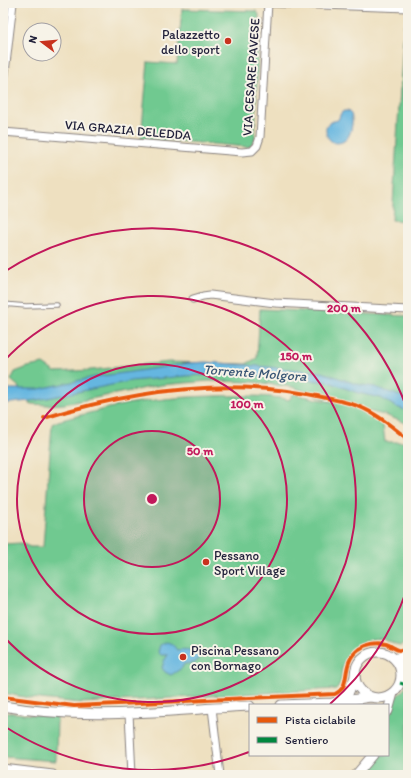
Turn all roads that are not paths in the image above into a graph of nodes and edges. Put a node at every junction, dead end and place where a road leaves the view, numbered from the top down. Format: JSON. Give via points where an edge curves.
{"nodes":[{"id":1,"x":13,"y":3,"type":"edge"},
{"id":2,"x":264,"y":3,"type":"edge"},
{"id":3,"x":268,"y":3,"type":"edge"},
{"id":4,"x":399,"y":8,"type":"junction"},
{"id":5,"x":408,"y":8,"type":"edge"},
{"id":6,"x":408,"y":12,"type":"edge"},
{"id":7,"x":3,"y":90,"type":"edge"},
{"id":8,"x":3,"y":132,"type":"edge"},
{"id":9,"x":252,"y":151,"type":"joint"},
{"id":10,"x":193,"y":299,"type":"dead end"},
{"id":11,"x":3,"y":304,"type":"edge"},
{"id":12,"x":57,"y":305,"type":"dead end"},
{"id":13,"x":408,"y":310,"type":"edge"},
{"id":14,"x":408,"y":654,"type":"edge"},
{"id":15,"x":395,"y":659,"type":"junction"},
{"id":16,"x":408,"y":665,"type":"edge"},
{"id":17,"x":401,"y":674,"type":"junction"},
{"id":18,"x":355,"y":677,"type":"junction"},
{"id":19,"x":393,"y":693,"type":"junction"},
{"id":20,"x":373,"y":700,"type":"edge"},
{"id":21,"x":332,"y":703,"type":"junction"},
{"id":22,"x":306,"y":704,"type":"edge"},
{"id":23,"x":3,"y":706,"type":"edge"},
{"id":24,"x":249,"y":706,"type":"edge"},
{"id":25,"x":389,"y":707,"type":"edge"},
{"id":26,"x":212,"y":708,"type":"junction"},
{"id":27,"x":129,"y":713,"type":"junction"},
{"id":28,"x":372,"y":756,"type":"edge"},
{"id":29,"x":3,"y":768,"type":"edge"},
{"id":30,"x":53,"y":774,"type":"dead end"},
{"id":31,"x":132,"y":775,"type":"edge"},
{"id":32,"x":220,"y":775,"type":"edge"},
{"id":33,"x":356,"y":775,"type":"edge"}],
"edges":[{"from":1,"to":7,"type":"street"},
{"from":2,"to":3,"type":"street"},
{"from":3,"to":4,"type":"street"},
{"from":3,"to":9,"type":"street","name":"VIA CESARE PAVESE","via":[[260,137]]},
{"from":4,"to":5,"type":"street"},
{"from":4,"to":6,"type":"street"},
{"from":8,"to":9,"type":"street","name":"VIA GRAZIA DELEDDA"},
{"from":10,"to":13,"type":"street","via":[[210,295],[275,303]]},
{"from":11,"to":12,"type":"lane"},
{"from":14,"to":15,"type":"street"},
{"from":15,"to":17,"type":"street","via":[[400,666]]},
{"from":15,"to":18,"type":"street","via":[[383,652],[369,654],[359,662]]},
{"from":16,"to":17,"type":"street"},
{"from":17,"to":19,"type":"street","via":[[400,684]]},
{"from":18,"to":20,"type":"street","via":[[359,689]]},
{"from":18,"to":21,"type":"street","via":[[347,696]]},
{"from":19,"to":20,"type":"street"},
{"from":19,"to":25,"type":"street"},
{"from":20,"to":21,"type":"street"},
{"from":21,"to":22,"type":"street"},
{"from":23,"to":27,"type":"street","via":[[62,713]]},
{"from":24,"to":26,"type":"street"},
{"from":26,"to":27,"type":"street"},
{"from":26,"to":32,"type":"street"},
{"from":27,"to":31,"type":"street"},
{"from":28,"to":33,"type":"street"},
{"from":29,"to":30,"type":"street"}]}
